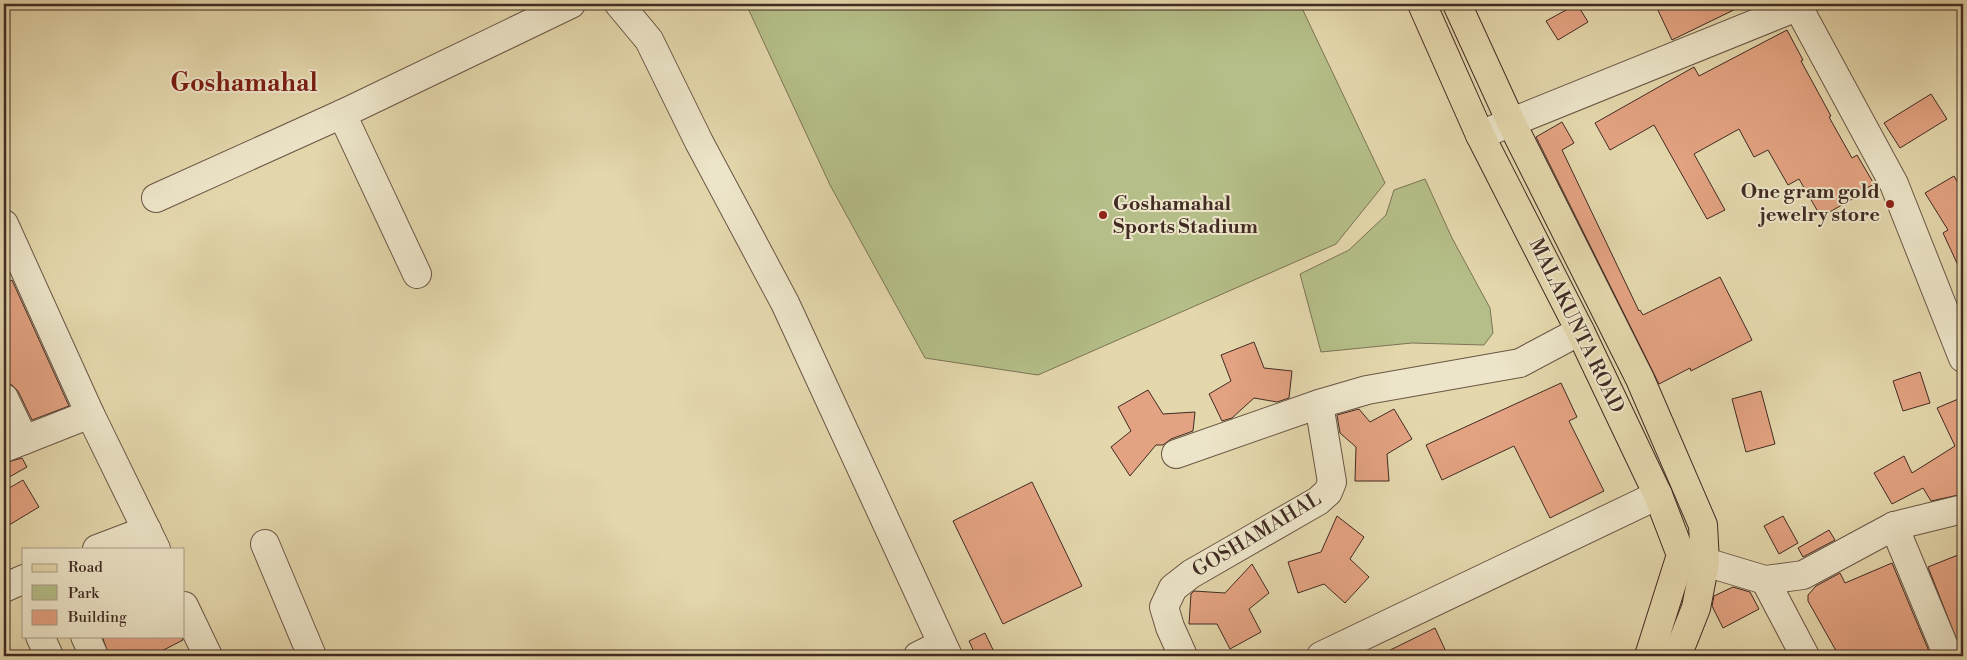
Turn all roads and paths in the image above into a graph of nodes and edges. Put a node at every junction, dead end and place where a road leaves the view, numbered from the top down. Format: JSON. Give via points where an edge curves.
{"nodes":[{"id":1,"x":571,"y":4,"type":"edge"},
{"id":2,"x":618,"y":4,"type":"edge"},
{"id":3,"x":1422,"y":4,"type":"edge"},
{"id":4,"x":1458,"y":4,"type":"edge"},
{"id":5,"x":1800,"y":5,"type":"edge"},
{"id":6,"x":342,"y":114,"type":"junction"},
{"id":7,"x":1511,"y":122,"type":"junction"},
{"id":8,"x":1480,"y":135,"type":"junction"},
{"id":9,"x":156,"y":198,"type":"dead end"},
{"id":10,"x":4,"y":224,"type":"edge"},
{"id":11,"x":417,"y":274,"type":"dead end"},
{"id":12,"x":1580,"y":331,"type":"junction"},
{"id":13,"x":1963,"y":358,"type":"edge"},
{"id":14,"x":4,"y":398,"type":"edge"},
{"id":15,"x":1319,"y":404,"type":"junction"},
{"id":16,"x":90,"y":414,"type":"junction"},
{"id":17,"x":14,"y":444,"type":"edge"},
{"id":18,"x":1176,"y":454,"type":"dead end"},
{"id":19,"x":1658,"y":495,"type":"junction"},
{"id":20,"x":1963,"y":509,"type":"edge"},
{"id":21,"x":1894,"y":526,"type":"junction"},
{"id":22,"x":152,"y":539,"type":"edge"},
{"id":23,"x":265,"y":544,"type":"dead end"},
{"id":24,"x":103,"y":548,"type":"edge"},
{"id":25,"x":1705,"y":562,"type":"junction"},
{"id":26,"x":1765,"y":580,"type":"junction"},
{"id":27,"x":185,"y":608,"type":"edge"},
{"id":28,"x":41,"y":638,"type":"edge"},
{"id":29,"x":86,"y":638,"type":"edge"},
{"id":30,"x":945,"y":650,"type":"edge"},
{"id":31,"x":49,"y":656,"type":"edge"},
{"id":32,"x":94,"y":656,"type":"edge"},
{"id":33,"x":208,"y":656,"type":"edge"},
{"id":34,"x":312,"y":656,"type":"edge"},
{"id":35,"x":918,"y":656,"type":"edge"},
{"id":36,"x":1183,"y":656,"type":"edge"},
{"id":37,"x":1321,"y":656,"type":"edge"},
{"id":38,"x":1650,"y":656,"type":"edge"},
{"id":39,"x":1677,"y":656,"type":"edge"},
{"id":40,"x":1805,"y":656,"type":"edge"},
{"id":41,"x":1948,"y":656,"type":"edge"}],
"edges":[{"from":1,"to":6,"type":"street"},
{"from":2,"to":30,"type":"street","via":[[649,40],[785,303]]},
{"from":3,"to":8,"type":"main road","name":"MALAKUNTA ROAD"},
{"from":4,"to":7,"type":"main road"},
{"from":5,"to":7,"type":"street"},
{"from":5,"to":13,"type":"street","via":[[1894,184]]},
{"from":6,"to":9,"type":"street"},
{"from":6,"to":11,"type":"street"},
{"from":7,"to":8,"type":"street"},
{"from":7,"to":25,"type":"main road","via":[[1640,379],[1702,525]]},
{"from":8,"to":12,"type":"main road","name":"MALAKUNTA ROAD"},
{"from":10,"to":16,"type":"street"},
{"from":12,"to":15,"type":"street","via":[[1520,363],[1367,390]]},
{"from":12,"to":19,"type":"main road","name":"MALAKUNTA ROAD"},
{"from":14,"to":17,"type":"street"},
{"from":15,"to":18,"type":"street"},
{"from":15,"to":36,"type":"street","name":"GOSHAMAHAL","via":[[1332,482],[1328,492],[1172,588],[1164,607]]},
{"from":16,"to":17,"type":"street"},
{"from":16,"to":22,"type":"street"},
{"from":19,"to":37,"type":"street"},
{"from":19,"to":38,"type":"main road","name":"MALAKUNTA ROAD","via":[[1681,554]]},
{"from":20,"to":21,"type":"street"},
{"from":21,"to":26,"type":"street","via":[[1803,575]]},
{"from":21,"to":41,"type":"street"},
{"from":22,"to":24,"type":"street"},
{"from":23,"to":34,"type":"street"},
{"from":25,"to":26,"type":"street"},
{"from":25,"to":39,"type":"main road","via":[[1696,608]]},
{"from":26,"to":40,"type":"street"},
{"from":27,"to":33,"type":"street"},
{"from":28,"to":31,"type":"street"},
{"from":29,"to":32,"type":"street"},
{"from":30,"to":35,"type":"street"}]}
